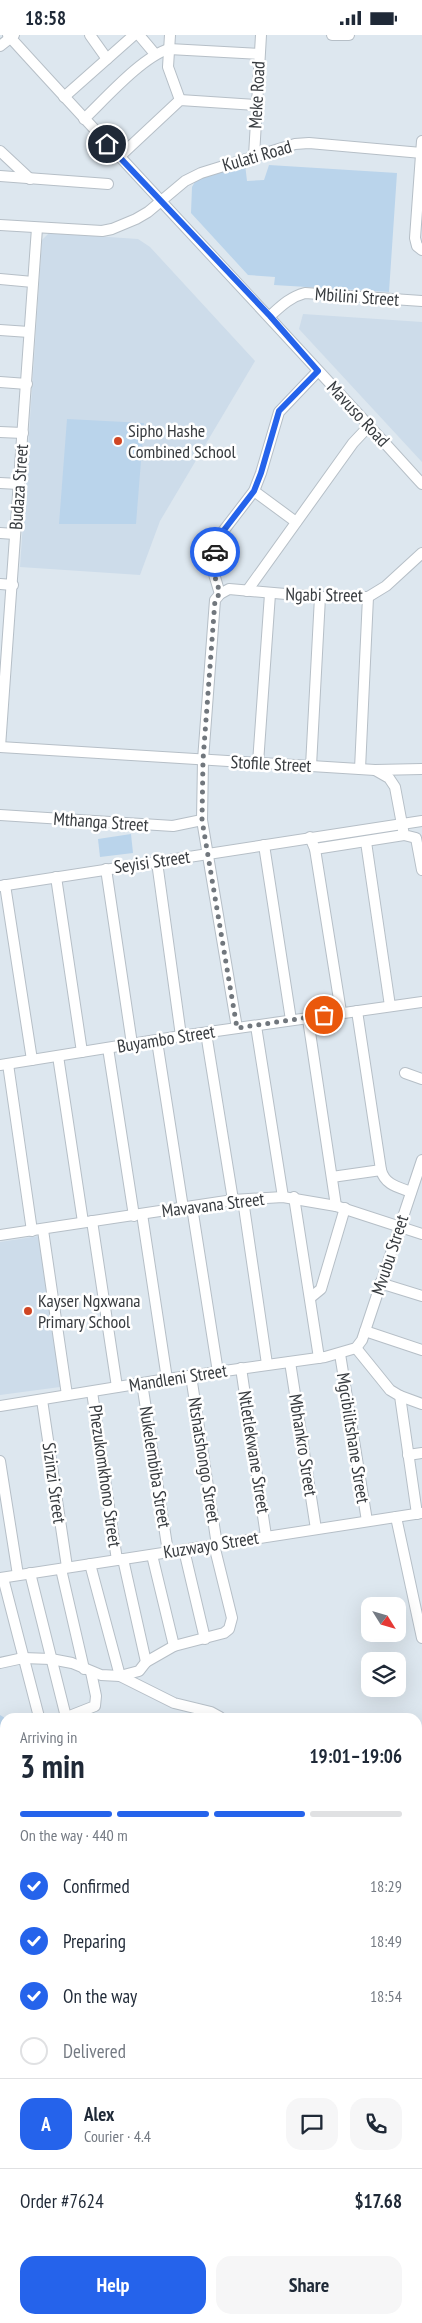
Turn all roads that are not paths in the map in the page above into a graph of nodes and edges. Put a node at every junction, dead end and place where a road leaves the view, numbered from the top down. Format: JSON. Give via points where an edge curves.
{"nodes":[{"id":1,"x":90,"y":35,"type":"edge"},
{"id":2,"x":134,"y":35,"type":"edge"},
{"id":3,"x":139,"y":35,"type":"edge"},
{"id":4,"x":170,"y":35,"type":"edge"},
{"id":5,"x":261,"y":35,"type":"edge"},
{"id":6,"x":332,"y":35,"type":"edge"},
{"id":7,"x":350,"y":35,"type":"edge"},
{"id":8,"x":11,"y":36,"type":"edge"},
{"id":9,"x":0,"y":46,"type":"edge"},
{"id":10,"x":169,"y":49,"type":"junction"},
{"id":11,"x":155,"y":54,"type":"junction"},
{"id":12,"x":259,"y":54,"type":"junction"},
{"id":13,"x":106,"y":59,"type":"junction"},
{"id":14,"x":64,"y":97,"type":"junction"},
{"id":15,"x":180,"y":100,"type":"junction"},
{"id":16,"x":256,"y":105,"type":"junction"},
{"id":17,"x":84,"y":119,"type":"junction"},
{"id":18,"x":422,"y":141,"type":"edge"},
{"id":19,"x":0,"y":151,"type":"edge"},
{"id":20,"x":421,"y":153,"type":"edge"},
{"id":21,"x":254,"y":156,"type":"junction"},
{"id":22,"x":119,"y":157,"type":"junction"},
{"id":23,"x":0,"y":176,"type":"edge"},
{"id":24,"x":30,"y":179,"type":"junction"},
{"id":25,"x":108,"y":184,"type":"dead end"},
{"id":26,"x":162,"y":200,"type":"junction"},
{"id":27,"x":421,"y":201,"type":"edge"},
{"id":28,"x":0,"y":225,"type":"edge"},
{"id":29,"x":37,"y":228,"type":"junction"},
{"id":30,"x":422,"y":250,"type":"edge"},
{"id":31,"x":0,"y":279,"type":"edge"},
{"id":32,"x":33,"y":282,"type":"junction"},
{"id":33,"x":422,"y":301,"type":"edge"},
{"id":34,"x":270,"y":316,"type":"junction"},
{"id":35,"x":0,"y":330,"type":"edge"},
{"id":36,"x":29,"y":332,"type":"junction"},
{"id":37,"x":318,"y":371,"type":"junction"},
{"id":38,"x":0,"y":382,"type":"edge"},
{"id":39,"x":27,"y":384,"type":"junction"},
{"id":40,"x":368,"y":426,"type":"junction"},
{"id":41,"x":0,"y":432,"type":"edge"},
{"id":42,"x":23,"y":433,"type":"junction"},
{"id":43,"x":0,"y":483,"type":"edge"},
{"id":44,"x":19,"y":485,"type":"junction"},
{"id":45,"x":422,"y":485,"type":"edge"},
{"id":46,"x":254,"y":491,"type":"junction"},
{"id":47,"x":296,"y":522,"type":"junction"},
{"id":48,"x":0,"y":533,"type":"edge"},
{"id":49,"x":15,"y":534,"type":"junction"},
{"id":50,"x":422,"y":553,"type":"edge"},
{"id":51,"x":0,"y":584,"type":"edge"},
{"id":52,"x":13,"y":585,"type":"junction"},
{"id":53,"x":247,"y":591,"type":"junction"},
{"id":54,"x":270,"y":594,"type":"junction"},
{"id":55,"x":218,"y":597,"type":"junction"},
{"id":56,"x":320,"y":597,"type":"junction"},
{"id":57,"x":368,"y":597,"type":"junction"},
{"id":58,"x":5,"y":633,"type":"edge"},
{"id":59,"x":3,"y":685,"type":"edge"},
{"id":60,"x":0,"y":747,"type":"edge"},
{"id":61,"x":203,"y":760,"type":"junction"},
{"id":62,"x":258,"y":763,"type":"junction"},
{"id":63,"x":311,"y":766,"type":"junction"},
{"id":64,"x":360,"y":769,"type":"junction"},
{"id":65,"x":422,"y":769,"type":"edge"},
{"id":66,"x":375,"y":770,"type":"junction"},
{"id":67,"x":0,"y":815,"type":"edge"},
{"id":68,"x":202,"y":820,"type":"junction"},
{"id":69,"x":422,"y":821,"type":"edge"},
{"id":70,"x":401,"y":824,"type":"junction"},
{"id":71,"x":404,"y":835,"type":"junction"},
{"id":72,"x":310,"y":837,"type":"junction"},
{"id":73,"x":366,"y":842,"type":"junction"},
{"id":74,"x":264,"y":845,"type":"junction"},
{"id":75,"x":315,"y":849,"type":"junction"},
{"id":76,"x":209,"y":854,"type":"junction"},
{"id":77,"x":157,"y":862,"type":"junction"},
{"id":78,"x":106,"y":869,"type":"junction"},
{"id":79,"x":422,"y":870,"type":"edge"},
{"id":80,"x":56,"y":877,"type":"junction"},
{"id":81,"x":2,"y":886,"type":"edge"},
{"id":82,"x":422,"y":1002,"type":"edge"},
{"id":83,"x":390,"y":1006,"type":"junction"},
{"id":84,"x":357,"y":1011,"type":"junction"},
{"id":85,"x":341,"y":1013,"type":"junction"},
{"id":86,"x":308,"y":1019,"type":"junction"},
{"id":87,"x":291,"y":1020,"type":"junction"},
{"id":88,"x":256,"y":1025,"type":"junction"},
{"id":89,"x":237,"y":1028,"type":"junction"},
{"id":90,"x":206,"y":1033,"type":"junction"},
{"id":91,"x":181,"y":1036,"type":"junction"},
{"id":92,"x":157,"y":1041,"type":"junction"},
{"id":93,"x":132,"y":1044,"type":"junction"},
{"id":94,"x":108,"y":1048,"type":"junction"},
{"id":95,"x":82,"y":1051,"type":"junction"},
{"id":96,"x":58,"y":1056,"type":"junction"},
{"id":97,"x":32,"y":1060,"type":"junction"},
{"id":98,"x":4,"y":1065,"type":"edge"},
{"id":99,"x":405,"y":1073,"type":"dead end"},
{"id":100,"x":422,"y":1079,"type":"edge"},
{"id":101,"x":422,"y":1160,"type":"edge"},
{"id":102,"x":381,"y":1170,"type":"junction"},
{"id":103,"x":420,"y":1172,"type":"edge"},
{"id":104,"x":332,"y":1177,"type":"junction"},
{"id":105,"x":411,"y":1192,"type":"junction"},
{"id":106,"x":283,"y":1197,"type":"junction"},
{"id":107,"x":294,"y":1197,"type":"junction"},
{"id":108,"x":238,"y":1200,"type":"junction"},
{"id":109,"x":340,"y":1207,"type":"junction"},
{"id":110,"x":187,"y":1208,"type":"junction"},
{"id":111,"x":138,"y":1215,"type":"junction"},
{"id":112,"x":87,"y":1222,"type":"junction"},
{"id":113,"x":399,"y":1226,"type":"junction"},
{"id":114,"x":37,"y":1230,"type":"junction"},
{"id":115,"x":422,"y":1234,"type":"edge"},
{"id":116,"x":0,"y":1235,"type":"edge"},
{"id":117,"x":380,"y":1283,"type":"junction"},
{"id":118,"x":422,"y":1296,"type":"edge"},
{"id":119,"x":310,"y":1298,"type":"junction"},
{"id":120,"x":365,"y":1331,"type":"junction"},
{"id":121,"x":356,"y":1348,"type":"junction"},
{"id":122,"x":422,"y":1350,"type":"edge"},
{"id":123,"x":340,"y":1354,"type":"junction"},
{"id":124,"x":319,"y":1358,"type":"junction"},
{"id":125,"x":290,"y":1362,"type":"junction"},
{"id":126,"x":267,"y":1364,"type":"junction"},
{"id":127,"x":241,"y":1369,"type":"junction"},
{"id":128,"x":218,"y":1372,"type":"junction"},
{"id":129,"x":191,"y":1376,"type":"junction"},
{"id":130,"x":167,"y":1379,"type":"junction"},
{"id":131,"x":142,"y":1383,"type":"junction"},
{"id":132,"x":117,"y":1387,"type":"junction"},
{"id":133,"x":92,"y":1392,"type":"junction"},
{"id":134,"x":67,"y":1395,"type":"junction"},
{"id":135,"x":400,"y":1397,"type":"junction"},
{"id":136,"x":42,"y":1399,"type":"junction"},
{"id":137,"x":422,"y":1404,"type":"edge"},
{"id":138,"x":0,"y":1406,"type":"edge"},
{"id":139,"x":422,"y":1453,"type":"edge"},
{"id":140,"x":408,"y":1455,"type":"junction"},
{"id":141,"x":0,"y":1461,"type":"edge"},
{"id":142,"x":419,"y":1514,"type":"edge"},
{"id":143,"x":396,"y":1517,"type":"junction"},
{"id":144,"x":367,"y":1521,"type":"junction"},
{"id":145,"x":316,"y":1529,"type":"junction"},
{"id":146,"x":266,"y":1536,"type":"junction"},
{"id":147,"x":216,"y":1545,"type":"junction"},
{"id":148,"x":184,"y":1550,"type":"junction"},
{"id":149,"x":168,"y":1552,"type":"junction"},
{"id":150,"x":152,"y":1555,"type":"junction"},
{"id":151,"x":120,"y":1559,"type":"junction"},
{"id":152,"x":90,"y":1564,"type":"junction"},
{"id":153,"x":64,"y":1568,"type":"junction"},
{"id":154,"x":30,"y":1573,"type":"junction"},
{"id":155,"x":18,"y":1575,"type":"junction"},
{"id":156,"x":1,"y":1578,"type":"edge"},
{"id":157,"x":422,"y":1637,"type":"edge"},
{"id":158,"x":205,"y":1639,"type":"junction"},
{"id":159,"x":174,"y":1646,"type":"junction"},
{"id":160,"x":22,"y":1658,"type":"junction"},
{"id":161,"x":51,"y":1659,"type":"junction"},
{"id":162,"x":146,"y":1662,"type":"junction"},
{"id":163,"x":0,"y":1663,"type":"edge"},
{"id":164,"x":88,"y":1670,"type":"junction"},
{"id":165,"x":120,"y":1676,"type":"junction"},
{"id":166,"x":39,"y":1713,"type":"edge"},
{"id":167,"x":65,"y":1713,"type":"edge"},
{"id":168,"x":77,"y":1713,"type":"edge"},
{"id":169,"x":190,"y":1713,"type":"edge"},
{"id":170,"x":213,"y":1713,"type":"edge"}],
"edges":[{"from":1,"to":13,"type":"street"},
{"from":2,"to":13,"type":"street"},
{"from":3,"to":11,"type":"street"},
{"from":4,"to":10,"type":"street"},
{"from":5,"to":12,"type":"street","name":"Meke Road"},
{"from":6,"to":7,"type":"street"},
{"from":8,"to":9,"type":"street"},
{"from":8,"to":14,"type":"street","name":"Mavuso Road"},
{"from":10,"to":11,"type":"street"},
{"from":10,"to":12,"type":"street"},
{"from":10,"to":15,"type":"street","via":[[168,67]]},
{"from":11,"to":17,"type":"street"},
{"from":12,"to":16,"type":"street","name":"Meke Road"},
{"from":13,"to":14,"type":"street"},
{"from":14,"to":17,"type":"street","name":"Mavuso Road"},
{"from":15,"to":16,"type":"street"},
{"from":15,"to":22,"type":"street"},
{"from":16,"to":21,"type":"street","name":"Meke Road"},
{"from":17,"to":22,"type":"street","name":"Mavuso Road"},
{"from":18,"to":20,"type":"street"},
{"from":19,"to":24,"type":"street"},
{"from":20,"to":21,"type":"street","name":"Kulati Road","via":[[309,143]]},
{"from":20,"to":27,"type":"street"},
{"from":21,"to":26,"type":"street","name":"Kulati Road","via":[[201,173],[185,181]]},
{"from":22,"to":26,"type":"street","name":"Mavuso Road"},
{"from":23,"to":24,"type":"street"},
{"from":24,"to":25,"type":"street"},
{"from":26,"to":29,"type":"street","name":"Kulati Road","via":[[136,219],[112,229]]},
{"from":26,"to":34,"type":"street","name":"Mavuso Road"},
{"from":27,"to":30,"type":"street","via":[[415,238]]},
{"from":28,"to":29,"type":"street","name":"Kulati Road"},
{"from":29,"to":32,"type":"street","name":"Budaza Street"},
{"from":31,"to":32,"type":"street"},
{"from":32,"to":36,"type":"street","name":"Budaza Street"},
{"from":33,"to":34,"type":"street","name":"Mbilini Street","via":[[305,293],[296,295]]},
{"from":34,"to":37,"type":"street","name":"Mavuso Road"},
{"from":35,"to":36,"type":"street"},
{"from":36,"to":39,"type":"street","name":"Budaza Street"},
{"from":37,"to":40,"type":"street","name":"Mavuso Road"},
{"from":37,"to":46,"type":"street","via":[[279,411]]},
{"from":38,"to":39,"type":"street"},
{"from":39,"to":42,"type":"street","name":"Budaza Street"},
{"from":40,"to":45,"type":"street","name":"Mavuso Road"},
{"from":40,"to":47,"type":"street"},
{"from":41,"to":42,"type":"street"},
{"from":42,"to":44,"type":"street","name":"Budaza Street"},
{"from":43,"to":44,"type":"street"},
{"from":44,"to":49,"type":"street","name":"Budaza Street"},
{"from":46,"to":47,"type":"street"},
{"from":46,"to":55,"type":"street","via":[[216,544],[214,574]]},
{"from":47,"to":53,"type":"street"},
{"from":48,"to":49,"type":"street"},
{"from":49,"to":52,"type":"street","name":"Budaza Street"},
{"from":50,"to":57,"type":"street","name":"Ngabi Street","via":[[386,586]]},
{"from":51,"to":52,"type":"street"},
{"from":52,"to":58,"type":"street","name":"Budaza Street"},
{"from":53,"to":54,"type":"street","name":"Ngabi Street"},
{"from":53,"to":55,"type":"street","name":"Ngabi Street","via":[[229,589]]},
{"from":54,"to":56,"type":"street","name":"Ngabi Street"},
{"from":54,"to":62,"type":"street"},
{"from":55,"to":61,"type":"street"},
{"from":56,"to":57,"type":"street","name":"Ngabi Street"},
{"from":56,"to":63,"type":"street"},
{"from":57,"to":64,"type":"street"},
{"from":58,"to":59,"type":"street","name":"Budaza Street"},
{"from":59,"to":60,"type":"street","name":"Budaza Street"},
{"from":60,"to":61,"type":"street","name":"Stofile Street"},
{"from":61,"to":62,"type":"street","name":"Stofile Street"},
{"from":61,"to":68,"type":"street"},
{"from":62,"to":63,"type":"street","name":"Stofile Street"},
{"from":63,"to":64,"type":"street","name":"Stofile Street"},
{"from":64,"to":66,"type":"street","name":"Stofile Street"},
{"from":65,"to":66,"type":"street","name":"Stofile Street"},
{"from":66,"to":70,"type":"street","via":[[389,778],[395,787]]},
{"from":67,"to":68,"type":"street","name":"Mthanga Street","via":[[172,826]]},
{"from":68,"to":76,"type":"street"},
{"from":69,"to":70,"type":"street","name":"Seyisi Street"},
{"from":70,"to":71,"type":"street"},
{"from":70,"to":72,"type":"street","name":"Seyisi Street"},
{"from":71,"to":73,"type":"street"},
{"from":71,"to":79,"type":"street","via":[[416,837]]},
{"from":72,"to":74,"type":"street","name":"Seyisi Street"},
{"from":72,"to":75,"type":"street"},
{"from":73,"to":75,"type":"street"},
{"from":73,"to":83,"type":"street"},
{"from":74,"to":76,"type":"street","name":"Seyisi Street"},
{"from":74,"to":87,"type":"street"},
{"from":75,"to":85,"type":"street"},
{"from":76,"to":77,"type":"street","name":"Seyisi Street"},
{"from":76,"to":89,"type":"street"},
{"from":77,"to":78,"type":"street","name":"Seyisi Street"},
{"from":77,"to":91,"type":"street"},
{"from":78,"to":80,"type":"street","name":"Seyisi Street"},
{"from":78,"to":93,"type":"street"},
{"from":80,"to":81,"type":"street","name":"Seyisi Street"},
{"from":80,"to":95,"type":"street"},
{"from":81,"to":97,"type":"street"},
{"from":82,"to":83,"type":"street","name":"Buyambo Street"},
{"from":83,"to":84,"type":"street","name":"Buyambo Street"},
{"from":84,"to":85,"type":"street","name":"Buyambo Street"},
{"from":84,"to":102,"type":"street"},
{"from":85,"to":86,"type":"street","name":"Buyambo Street"},
{"from":86,"to":87,"type":"street","name":"Buyambo Street"},
{"from":86,"to":104,"type":"street"},
{"from":87,"to":88,"type":"street","name":"Buyambo Street"},
{"from":88,"to":89,"type":"street","name":"Buyambo Street"},
{"from":88,"to":106,"type":"street"},
{"from":89,"to":90,"type":"street","name":"Buyambo Street"},
{"from":90,"to":91,"type":"street","name":"Buyambo Street"},
{"from":90,"to":108,"type":"street"},
{"from":91,"to":92,"type":"street","name":"Buyambo Street"},
{"from":92,"to":93,"type":"street","name":"Buyambo Street"},
{"from":92,"to":110,"type":"street"},
{"from":93,"to":94,"type":"street","name":"Buyambo Street"},
{"from":94,"to":95,"type":"street","name":"Buyambo Street"},
{"from":94,"to":111,"type":"street"},
{"from":95,"to":96,"type":"street","name":"Buyambo Street"},
{"from":96,"to":97,"type":"street","name":"Buyambo Street"},
{"from":96,"to":112,"type":"street"},
{"from":97,"to":98,"type":"street","name":"Buyambo Street"},
{"from":98,"to":114,"type":"street"},
{"from":99,"to":100,"type":"street"},
{"from":101,"to":103,"type":"street","name":"Mvubu Street"},
{"from":102,"to":104,"type":"street"},
{"from":102,"to":105,"type":"street","via":[[388,1183]]},
{"from":103,"to":105,"type":"street","name":"Mvubu Street"},
{"from":104,"to":109,"type":"street"},
{"from":105,"to":113,"type":"street","name":"Mvubu Street"},
{"from":106,"to":107,"type":"street","name":"Mavavana Street"},
{"from":106,"to":108,"type":"street","name":"Mavavana Street"},
{"from":107,"to":109,"type":"street","name":"Mavavana Street"},
{"from":107,"to":119,"type":"street"},
{"from":108,"to":110,"type":"street","name":"Mavavana Street"},
{"from":108,"to":126,"type":"street"},
{"from":109,"to":113,"type":"street","name":"Mavavana Street"},
{"from":109,"to":119,"type":"street","via":[[321,1289]]},
{"from":110,"to":111,"type":"street","name":"Mavavana Street"},
{"from":110,"to":128,"type":"street"},
{"from":111,"to":112,"type":"street","name":"Mavavana Street"},
{"from":111,"to":130,"type":"street"},
{"from":112,"to":114,"type":"street","name":"Mavavana Street"},
{"from":112,"to":132,"type":"street"},
{"from":113,"to":115,"type":"street","name":"Mavavana Street"},
{"from":113,"to":117,"type":"street","name":"Mvubu Street"},
{"from":114,"to":116,"type":"street","name":"Mavavana Street"},
{"from":114,"to":134,"type":"street"},
{"from":117,"to":118,"type":"street"},
{"from":117,"to":120,"type":"street","name":"Mvubu Street"},
{"from":119,"to":124,"type":"street"},
{"from":120,"to":121,"type":"street","name":"Mvubu Street"},
{"from":120,"to":122,"type":"street"},
{"from":121,"to":123,"type":"street","name":"Mandleni Street"},
{"from":121,"to":135,"type":"street","via":[[390,1390]]},
{"from":123,"to":124,"type":"street","name":"Mandleni Street"},
{"from":123,"to":144,"type":"street","name":"Mgcibilitshane Street"},
{"from":124,"to":125,"type":"street","name":"Mandleni Street"},
{"from":125,"to":126,"type":"street","name":"Mandleni Street"},
{"from":125,"to":145,"type":"street","name":"Mbhankro Street"},
{"from":126,"to":127,"type":"street","name":"Mandleni Street"},
{"from":127,"to":128,"type":"street","name":"Mandleni Street"},
{"from":127,"to":146,"type":"street","name":"Ntletlekwane Street"},
{"from":128,"to":129,"type":"street","name":"Mandleni Street"},
{"from":129,"to":130,"type":"street","name":"Mandleni Street"},
{"from":129,"to":147,"type":"street","name":"Ntshatshongo Street"},
{"from":130,"to":131,"type":"street","name":"Mandleni Street"},
{"from":131,"to":132,"type":"street","name":"Mandleni Street"},
{"from":131,"to":149,"type":"street","name":"Nukelembiba Street"},
{"from":132,"to":133,"type":"street","name":"Mandleni Street"},
{"from":133,"to":134,"type":"street","name":"Mandleni Street"},
{"from":133,"to":151,"type":"street","name":"Phezukomkhono Street"},
{"from":134,"to":136,"type":"street","name":"Mandleni Street"},
{"from":135,"to":137,"type":"street"},
{"from":135,"to":140,"type":"street"},
{"from":136,"to":138,"type":"street","name":"Mandleni Street"},
{"from":136,"to":153,"type":"street","name":"Sizinzi Street"},
{"from":139,"to":140,"type":"street"},
{"from":140,"to":142,"type":"street"},
{"from":141,"to":155,"type":"street"},
{"from":142,"to":143,"type":"street","name":"Kuzwayo Street"},
{"from":143,"to":144,"type":"street","name":"Kuzwayo Street"},
{"from":143,"to":157,"type":"street"},
{"from":144,"to":145,"type":"street","name":"Kuzwayo Street"},
{"from":145,"to":146,"type":"street","name":"Kuzwayo Street"},
{"from":146,"to":147,"type":"street","name":"Kuzwayo Street"},
{"from":147,"to":148,"type":"street","name":"Kuzwayo Street"},
{"from":147,"to":158,"type":"street","name":"Ntshatshongo Street","via":[[231,1622],[224,1633]]},
{"from":148,"to":149,"type":"street","name":"Kuzwayo Street"},
{"from":148,"to":158,"type":"street"},
{"from":149,"to":150,"type":"street","name":"Kuzwayo Street"},
{"from":150,"to":151,"type":"street","name":"Kuzwayo Street"},
{"from":150,"to":159,"type":"street"},
{"from":151,"to":152,"type":"street","name":"Kuzwayo Street"},
{"from":151,"to":162,"type":"street","name":"Phezukomkhono Street"},
{"from":152,"to":153,"type":"street","name":"Kuzwayo Street"},
{"from":152,"to":165,"type":"street"},
{"from":153,"to":154,"type":"street","name":"Kuzwayo Street"},
{"from":153,"to":164,"type":"street","name":"Sizinzi Street"},
{"from":154,"to":155,"type":"street","name":"Kuzwayo Street"},
{"from":154,"to":161,"type":"street"},
{"from":155,"to":156,"type":"street","name":"Kuzwayo Street"},
{"from":156,"to":160,"type":"street"},
{"from":158,"to":159,"type":"street","name":"Ntshatshongo Street"},
{"from":159,"to":162,"type":"street","name":"Ntshatshongo Street"},
{"from":160,"to":161,"type":"street"},
{"from":160,"to":163,"type":"street"},
{"from":160,"to":166,"type":"street"},
{"from":161,"to":164,"type":"street"},
{"from":161,"to":167,"type":"street"},
{"from":162,"to":165,"type":"street","name":"Ntshatshongo Street","via":[[139,1671]]},
{"from":164,"to":165,"type":"street","via":[[101,1675]]},
{"from":164,"to":168,"type":"street","name":"Sizinzi Street","via":[[96,1696],[95,1706]]},
{"from":165,"to":169,"type":"street"},
{"from":169,"to":170,"type":"street"}]}
